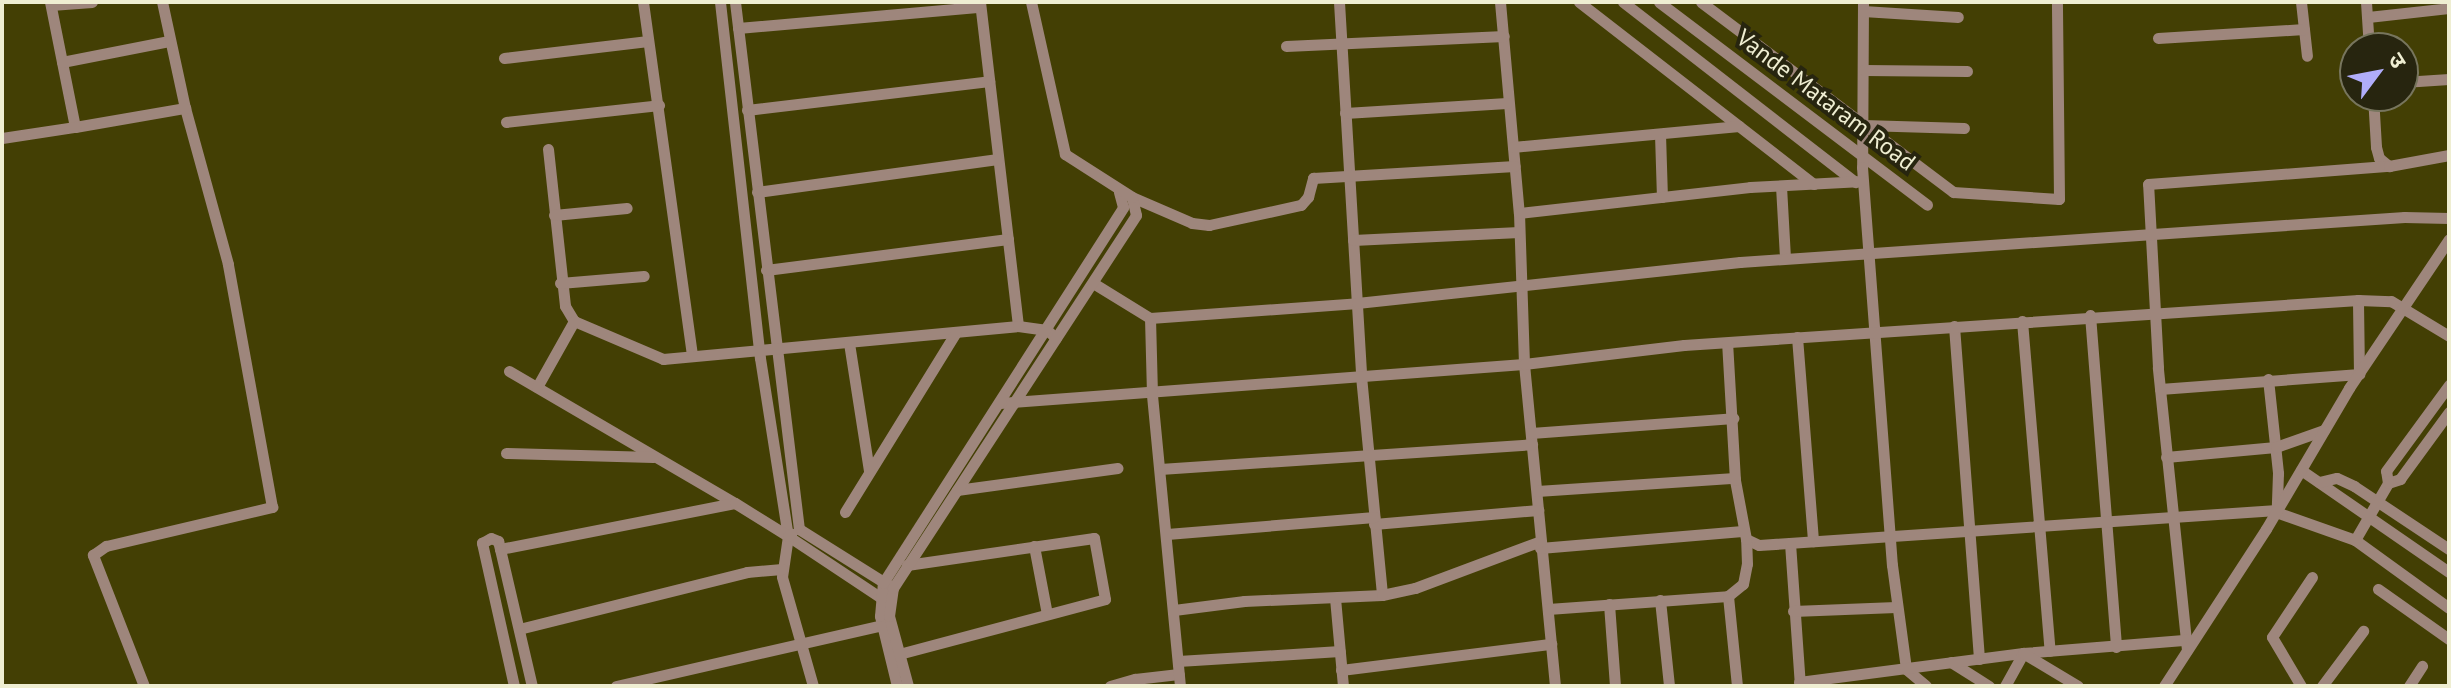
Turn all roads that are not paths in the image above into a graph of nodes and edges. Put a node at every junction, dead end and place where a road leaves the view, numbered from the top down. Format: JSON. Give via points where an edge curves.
{"nodes":[{"id":1,"x":92,"y":2,"type":"edge"},
{"id":2,"x":162,"y":2,"type":"edge"},
{"id":3,"x":643,"y":2,"type":"edge"},
{"id":4,"x":720,"y":2,"type":"edge"},
{"id":5,"x":735,"y":2,"type":"edge"},
{"id":6,"x":1031,"y":2,"type":"edge"},
{"id":7,"x":1339,"y":2,"type":"edge"},
{"id":8,"x":1500,"y":2,"type":"edge"},
{"id":9,"x":1579,"y":2,"type":"edge"},
{"id":10,"x":1623,"y":2,"type":"edge"},
{"id":11,"x":1659,"y":2,"type":"edge"},
{"id":12,"x":1701,"y":2,"type":"edge"},
{"id":13,"x":2057,"y":2,"type":"edge"},
{"id":14,"x":2301,"y":2,"type":"edge"},
{"id":15,"x":2366,"y":2,"type":"edge"},
{"id":16,"x":50,"y":4,"type":"edge"},
{"id":17,"x":980,"y":4,"type":"edge"},
{"id":18,"x":1863,"y":6,"type":"edge"},
{"id":19,"x":2449,"y":8,"type":"edge"},
{"id":20,"x":1958,"y":17,"type":"dead end"},
{"id":21,"x":2368,"y":17,"type":"junction"},
{"id":22,"x":738,"y":28,"type":"junction"},
{"id":23,"x":2304,"y":29,"type":"junction"},
{"id":24,"x":2368,"y":32,"type":"edge"},
{"id":25,"x":1504,"y":36,"type":"junction"},
{"id":26,"x":2158,"y":38,"type":"dead end"},
{"id":27,"x":169,"y":41,"type":"junction"},
{"id":28,"x":648,"y":41,"type":"junction"},
{"id":29,"x":1341,"y":42,"type":"junction"},
{"id":30,"x":1286,"y":46,"type":"dead end"},
{"id":31,"x":2307,"y":56,"type":"dead end"},
{"id":32,"x":504,"y":58,"type":"dead end"},
{"id":33,"x":62,"y":62,"type":"junction"},
{"id":34,"x":1864,"y":70,"type":"junction"},
{"id":35,"x":1967,"y":71,"type":"dead end"},
{"id":36,"x":2449,"y":79,"type":"edge"},
{"id":37,"x":989,"y":81,"type":"junction"},
{"id":38,"x":2419,"y":81,"type":"edge"},
{"id":39,"x":1507,"y":103,"type":"junction"},
{"id":40,"x":659,"y":105,"type":"junction"},
{"id":41,"x":185,"y":108,"type":"junction"},
{"id":42,"x":747,"y":110,"type":"junction"},
{"id":43,"x":2374,"y":112,"type":"edge"},
{"id":44,"x":1345,"y":113,"type":"junction"},
{"id":45,"x":506,"y":122,"type":"dead end"},
{"id":46,"x":1862,"y":125,"type":"junction"},
{"id":47,"x":1739,"y":126,"type":"junction"},
{"id":48,"x":75,"y":127,"type":"junction"},
{"id":49,"x":1964,"y":128,"type":"dead end"},
{"id":50,"x":1660,"y":134,"type":"junction"},
{"id":51,"x":2,"y":138,"type":"edge"},
{"id":52,"x":1513,"y":147,"type":"junction"},
{"id":53,"x":548,"y":149,"type":"dead end"},
{"id":54,"x":1862,"y":155,"type":"junction"},
{"id":55,"x":2449,"y":155,"type":"edge"},
{"id":56,"x":998,"y":159,"type":"junction"},
{"id":57,"x":1515,"y":166,"type":"junction"},
{"id":58,"x":2389,"y":166,"type":"junction"},
{"id":59,"x":1349,"y":174,"type":"junction"},
{"id":60,"x":1858,"y":181,"type":"junction"},
{"id":61,"x":1814,"y":184,"type":"junction"},
{"id":62,"x":1781,"y":186,"type":"junction"},
{"id":63,"x":757,"y":192,"type":"junction"},
{"id":64,"x":1119,"y":192,"type":"junction"},
{"id":65,"x":1132,"y":197,"type":"junction"},
{"id":66,"x":1662,"y":197,"type":"junction"},
{"id":67,"x":1927,"y":205,"type":"dead end"},
{"id":68,"x":627,"y":208,"type":"dead end"},
{"id":69,"x":1519,"y":213,"type":"junction"},
{"id":70,"x":554,"y":215,"type":"junction"},
{"id":71,"x":2449,"y":218,"type":"edge"},
{"id":72,"x":1519,"y":232,"type":"junction"},
{"id":73,"x":2150,"y":234,"type":"junction"},
{"id":74,"x":1008,"y":239,"type":"junction"},
{"id":75,"x":2449,"y":239,"type":"edge"},
{"id":76,"x":1353,"y":240,"type":"junction"},
{"id":77,"x":1867,"y":253,"type":"junction"},
{"id":78,"x":1785,"y":258,"type":"junction"},
{"id":79,"x":766,"y":270,"type":"junction"},
{"id":80,"x":644,"y":276,"type":"dead end"},
{"id":81,"x":560,"y":283,"type":"junction"},
{"id":82,"x":1093,"y":283,"type":"junction"},
{"id":83,"x":1521,"y":286,"type":"junction"},
{"id":84,"x":2358,"y":300,"type":"junction"},
{"id":85,"x":1357,"y":303,"type":"junction"},
{"id":86,"x":2406,"y":308,"type":"junction"},
{"id":87,"x":2155,"y":311,"type":"junction"},
{"id":88,"x":2090,"y":315,"type":"junction"},
{"id":89,"x":1150,"y":318,"type":"junction"},
{"id":90,"x":574,"y":321,"type":"junction"},
{"id":91,"x":2022,"y":321,"type":"junction"},
{"id":92,"x":1018,"y":326,"type":"junction"},
{"id":93,"x":1954,"y":326,"type":"junction"},
{"id":94,"x":1047,"y":330,"type":"junction"},
{"id":95,"x":956,"y":332,"type":"junction"},
{"id":96,"x":1872,"y":333,"type":"junction"},
{"id":97,"x":2449,"y":336,"type":"edge"},
{"id":98,"x":1797,"y":337,"type":"junction"},
{"id":99,"x":1056,"y":338,"type":"junction"},
{"id":100,"x":849,"y":343,"type":"junction"},
{"id":101,"x":1727,"y":343,"type":"junction"},
{"id":102,"x":775,"y":350,"type":"junction"},
{"id":103,"x":759,"y":351,"type":"junction"},
{"id":104,"x":692,"y":356,"type":"junction"},
{"id":105,"x":1524,"y":364,"type":"junction"},
{"id":106,"x":509,"y":371,"type":"dead end"},
{"id":107,"x":2359,"y":374,"type":"junction"},
{"id":108,"x":1361,"y":376,"type":"junction"},
{"id":109,"x":2268,"y":379,"type":"junction"},
{"id":110,"x":2449,"y":385,"type":"edge"},
{"id":111,"x":537,"y":387,"type":"junction"},
{"id":112,"x":2160,"y":389,"type":"junction"},
{"id":113,"x":1152,"y":394,"type":"junction"},
{"id":114,"x":1000,"y":403,"type":"junction"},
{"id":115,"x":1014,"y":404,"type":"junction"},
{"id":116,"x":2449,"y":412,"type":"edge"},
{"id":117,"x":1733,"y":418,"type":"junction"},
{"id":118,"x":2445,"y":426,"type":"edge"},
{"id":119,"x":2324,"y":430,"type":"junction"},
{"id":120,"x":1532,"y":438,"type":"junction"},
{"id":121,"x":2276,"y":447,"type":"junction"},
{"id":122,"x":506,"y":453,"type":"dead end"},
{"id":123,"x":1369,"y":453,"type":"junction"},
{"id":124,"x":658,"y":457,"type":"junction"},
{"id":125,"x":2166,"y":457,"type":"junction"},
{"id":126,"x":1118,"y":468,"type":"dead end"},
{"id":127,"x":1160,"y":469,"type":"junction"},
{"id":128,"x":2301,"y":470,"type":"junction"},
{"id":129,"x":869,"y":471,"type":"junction"},
{"id":130,"x":1735,"y":478,"type":"junction"},
{"id":131,"x":2319,"y":482,"type":"junction"},
{"id":132,"x":2388,"y":483,"type":"junction"},
{"id":133,"x":957,"y":490,"type":"junction"},
{"id":134,"x":1537,"y":491,"type":"junction"},
{"id":135,"x":2378,"y":500,"type":"junction"},
{"id":136,"x":735,"y":503,"type":"junction"},
{"id":137,"x":1538,"y":510,"type":"junction"},
{"id":138,"x":2277,"y":511,"type":"junction"},
{"id":139,"x":845,"y":512,"type":"dead end"},
{"id":140,"x":2370,"y":515,"type":"junction"},
{"id":141,"x":2172,"y":516,"type":"junction"},
{"id":142,"x":1374,"y":521,"type":"junction"},
{"id":143,"x":2107,"y":522,"type":"junction"},
{"id":144,"x":2041,"y":526,"type":"junction"},
{"id":145,"x":799,"y":529,"type":"junction"},
{"id":146,"x":1971,"y":530,"type":"junction"},
{"id":147,"x":1167,"y":534,"type":"junction"},
{"id":148,"x":1744,"y":535,"type":"junction"},
{"id":149,"x":788,"y":536,"type":"junction"},
{"id":150,"x":1890,"y":537,"type":"junction"},
{"id":151,"x":2355,"y":540,"type":"junction"},
{"id":152,"x":1813,"y":541,"type":"junction"},
{"id":153,"x":1790,"y":543,"type":"junction"},
{"id":154,"x":1540,"y":545,"type":"junction"},
{"id":155,"x":1034,"y":546,"type":"junction"},
{"id":156,"x":500,"y":549,"type":"junction"},
{"id":157,"x":2449,"y":549,"type":"edge"},
{"id":158,"x":907,"y":565,"type":"junction"},
{"id":159,"x":782,"y":569,"type":"junction"},
{"id":160,"x":2449,"y":572,"type":"edge"},
{"id":161,"x":2312,"y":577,"type":"dead end"},
{"id":162,"x":888,"y":586,"type":"junction"},
{"id":163,"x":2378,"y":589,"type":"dead end"},
{"id":164,"x":1382,"y":595,"type":"junction"},
{"id":165,"x":1728,"y":596,"type":"junction"},
{"id":166,"x":1335,"y":598,"type":"junction"},
{"id":167,"x":1660,"y":600,"type":"junction"},
{"id":168,"x":884,"y":601,"type":"junction"},
{"id":169,"x":1609,"y":604,"type":"junction"},
{"id":170,"x":1896,"y":607,"type":"junction"},
{"id":171,"x":2449,"y":608,"type":"edge"},
{"id":172,"x":1548,"y":609,"type":"junction"},
{"id":173,"x":1174,"y":610,"type":"junction"},
{"id":174,"x":1793,"y":611,"type":"junction"},
{"id":175,"x":1047,"y":614,"type":"junction"},
{"id":176,"x":882,"y":625,"type":"junction"},
{"id":177,"x":519,"y":629,"type":"junction"},
{"id":178,"x":2363,"y":631,"type":"dead end"},
{"id":179,"x":2449,"y":639,"type":"edge"},
{"id":180,"x":802,"y":644,"type":"junction"},
{"id":181,"x":1551,"y":644,"type":"junction"},
{"id":182,"x":2186,"y":645,"type":"junction"},
{"id":183,"x":2116,"y":647,"type":"junction"},
{"id":184,"x":1340,"y":651,"type":"junction"},
{"id":185,"x":2050,"y":651,"type":"junction"},
{"id":186,"x":2023,"y":653,"type":"junction"},
{"id":187,"x":899,"y":654,"type":"junction"},
{"id":188,"x":1979,"y":659,"type":"junction"},
{"id":189,"x":1178,"y":661,"type":"junction"},
{"id":190,"x":1951,"y":662,"type":"junction"},
{"id":191,"x":2422,"y":666,"type":"dead end"},
{"id":192,"x":1906,"y":669,"type":"junction"},
{"id":193,"x":1341,"y":670,"type":"junction"},
{"id":194,"x":1179,"y":680,"type":"edge"},
{"id":195,"x":1799,"y":684,"type":"edge"},
{"id":196,"x":2297,"y":685,"type":"edge"},
{"id":197,"x":144,"y":686,"type":"edge"},
{"id":198,"x":514,"y":686,"type":"edge"},
{"id":199,"x":532,"y":686,"type":"edge"},
{"id":200,"x":616,"y":686,"type":"edge"},
{"id":201,"x":813,"y":686,"type":"edge"},
{"id":202,"x":897,"y":686,"type":"edge"},
{"id":203,"x":908,"y":686,"type":"edge"},
{"id":204,"x":1110,"y":686,"type":"edge"},
{"id":205,"x":1343,"y":686,"type":"edge"},
{"id":206,"x":1555,"y":686,"type":"edge"},
{"id":207,"x":1615,"y":686,"type":"edge"},
{"id":208,"x":1669,"y":686,"type":"edge"},
{"id":209,"x":1737,"y":686,"type":"edge"},
{"id":210,"x":1926,"y":686,"type":"edge"},
{"id":211,"x":1989,"y":686,"type":"edge"},
{"id":212,"x":2005,"y":686,"type":"edge"},
{"id":213,"x":2078,"y":686,"type":"edge"},
{"id":214,"x":2164,"y":686,"type":"edge"},
{"id":215,"x":2322,"y":686,"type":"edge"},
{"id":216,"x":2409,"y":686,"type":"edge"}],
"edges":[{"from":1,"to":16,"type":"street"},
{"from":2,"to":27,"type":"street"},
{"from":3,"to":28,"type":"street"},
{"from":4,"to":103,"type":"street"},
{"from":5,"to":22,"type":"street"},
{"from":6,"to":64,"type":"street","via":[[1065,154]]},
{"from":7,"to":29,"type":"street"},
{"from":8,"to":25,"type":"street"},
{"from":9,"to":47,"type":"street"},
{"from":10,"to":60,"type":"street","name":"Vande Mataram Road"},
{"from":11,"to":54,"type":"street","name":"Vande Mataram Road"},
{"from":12,"to":46,"type":"street"},
{"from":13,"to":46,"type":"street","via":[[2059,199],[1953,192]]},
{"from":14,"to":23,"type":"street"},
{"from":15,"to":21,"type":"street"},
{"from":16,"to":33,"type":"street"},
{"from":17,"to":22,"type":"street"},
{"from":17,"to":37,"type":"street"},
{"from":18,"to":20,"type":"street"},
{"from":18,"to":34,"type":"street"},
{"from":19,"to":21,"type":"street"},
{"from":21,"to":24,"type":"street"},
{"from":22,"to":42,"type":"street"},
{"from":23,"to":26,"type":"street"},
{"from":23,"to":31,"type":"street"},
{"from":25,"to":29,"type":"street"},
{"from":25,"to":39,"type":"street"},
{"from":27,"to":33,"type":"street"},
{"from":27,"to":41,"type":"street"},
{"from":28,"to":32,"type":"street"},
{"from":28,"to":40,"type":"street"},
{"from":29,"to":30,"type":"street"},
{"from":29,"to":44,"type":"street"},
{"from":33,"to":48,"type":"street"},
{"from":34,"to":35,"type":"street"},
{"from":34,"to":46,"type":"street"},
{"from":36,"to":38,"type":"street"},
{"from":37,"to":42,"type":"street"},
{"from":37,"to":56,"type":"street"},
{"from":39,"to":44,"type":"street"},
{"from":39,"to":52,"type":"street"},
{"from":40,"to":45,"type":"street"},
{"from":40,"to":104,"type":"street"},
{"from":41,"to":48,"type":"street"},
{"from":41,"to":197,"type":"street","via":[[228,264],[272,507],[106,546],[93,555]]},
{"from":42,"to":63,"type":"street"},
{"from":43,"to":58,"type":"street","via":[[2379,158]]},
{"from":44,"to":59,"type":"street"},
{"from":46,"to":49,"type":"street"},
{"from":46,"to":54,"type":"street"},
{"from":47,"to":50,"type":"street"},
{"from":47,"to":61,"type":"street"},
{"from":48,"to":51,"type":"street"},
{"from":50,"to":52,"type":"street"},
{"from":50,"to":66,"type":"street"},
{"from":52,"to":57,"type":"street"},
{"from":53,"to":70,"type":"street"},
{"from":54,"to":60,"type":"street"},
{"from":54,"to":67,"type":"street","name":"Vande Mataram Road"},
{"from":55,"to":58,"type":"street"},
{"from":56,"to":63,"type":"street"},
{"from":56,"to":74,"type":"street"},
{"from":57,"to":59,"type":"street"},
{"from":57,"to":69,"type":"street"},
{"from":58,"to":73,"type":"street","via":[[2148,184]]},
{"from":59,"to":65,"type":"street","via":[[1310,180],[1301,205],[1209,225]]},
{"from":59,"to":76,"type":"street"},
{"from":60,"to":61,"type":"street"},
{"from":60,"to":77,"type":"street"},
{"from":61,"to":62,"type":"street"},
{"from":62,"to":66,"type":"street"},
{"from":62,"to":78,"type":"street"},
{"from":63,"to":79,"type":"street"},
{"from":64,"to":65,"type":"street"},
{"from":64,"to":94,"type":"street","via":[[1123,207]]},
{"from":65,"to":82,"type":"street","via":[[1136,215]]},
{"from":66,"to":69,"type":"street"},
{"from":68,"to":70,"type":"street"},
{"from":69,"to":72,"type":"street"},
{"from":70,"to":81,"type":"street"},
{"from":71,"to":73,"type":"street"},
{"from":72,"to":76,"type":"street"},
{"from":72,"to":83,"type":"street"},
{"from":73,"to":77,"type":"street"},
{"from":73,"to":87,"type":"street"},
{"from":74,"to":79,"type":"street"},
{"from":74,"to":92,"type":"street"},
{"from":75,"to":86,"type":"street"},
{"from":76,"to":85,"type":"street"},
{"from":77,"to":78,"type":"street"},
{"from":77,"to":96,"type":"street"},
{"from":78,"to":83,"type":"street"},
{"from":79,"to":102,"type":"street"},
{"from":80,"to":81,"type":"street"},
{"from":81,"to":90,"type":"street"},
{"from":82,"to":89,"type":"street"},
{"from":82,"to":99,"type":"street"},
{"from":83,"to":85,"type":"street"},
{"from":83,"to":105,"type":"street"},
{"from":84,"to":86,"type":"street","via":[[2391,301]]},
{"from":84,"to":87,"type":"street"},
{"from":84,"to":107,"type":"street"},
{"from":85,"to":89,"type":"street"},
{"from":85,"to":108,"type":"street"},
{"from":86,"to":97,"type":"street"},
{"from":86,"to":107,"type":"street"},
{"from":87,"to":88,"type":"street"},
{"from":87,"to":112,"type":"street"},
{"from":88,"to":91,"type":"street"},
{"from":88,"to":143,"type":"street"},
{"from":89,"to":113,"type":"street"},
{"from":90,"to":104,"type":"street","via":[[663,359]]},
{"from":90,"to":111,"type":"street"},
{"from":91,"to":93,"type":"street"},
{"from":91,"to":144,"type":"street"},
{"from":92,"to":94,"type":"street"},
{"from":92,"to":95,"type":"street"},
{"from":93,"to":96,"type":"street"},
{"from":93,"to":146,"type":"street"},
{"from":94,"to":99,"type":"street"},
{"from":94,"to":114,"type":"street"},
{"from":95,"to":100,"type":"street"},
{"from":95,"to":129,"type":"street"},
{"from":96,"to":98,"type":"street"},
{"from":96,"to":150,"type":"street"},
{"from":98,"to":101,"type":"street"},
{"from":98,"to":152,"type":"street"},
{"from":99,"to":115,"type":"street"},
{"from":100,"to":102,"type":"street"},
{"from":100,"to":129,"type":"street"},
{"from":101,"to":105,"type":"street"},
{"from":101,"to":117,"type":"street"},
{"from":102,"to":103,"type":"street"},
{"from":102,"to":145,"type":"street"},
{"from":103,"to":104,"type":"street"},
{"from":103,"to":149,"type":"street"},
{"from":105,"to":108,"type":"street"},
{"from":105,"to":120,"type":"street"},
{"from":106,"to":111,"type":"street"},
{"from":107,"to":109,"type":"street"},
{"from":107,"to":119,"type":"street"},
{"from":108,"to":113,"type":"street"},
{"from":108,"to":123,"type":"street"},
{"from":109,"to":112,"type":"street"},
{"from":109,"to":121,"type":"street"},
{"from":110,"to":132,"type":"street","via":[[2386,471]]},
{"from":111,"to":124,"type":"street"},
{"from":112,"to":125,"type":"street"},
{"from":113,"to":115,"type":"street"},
{"from":113,"to":127,"type":"street"},
{"from":114,"to":115,"type":"street"},
{"from":114,"to":162,"type":"street"},
{"from":115,"to":133,"type":"street"},
{"from":116,"to":118,"type":"street"},
{"from":117,"to":120,"type":"street"},
{"from":117,"to":130,"type":"street"},
{"from":118,"to":132,"type":"street","via":[[2400,479]]},
{"from":119,"to":121,"type":"street"},
{"from":119,"to":128,"type":"street"},
{"from":120,"to":123,"type":"street"},
{"from":120,"to":134,"type":"street"},
{"from":121,"to":125,"type":"street"},
{"from":121,"to":138,"type":"street"},
{"from":122,"to":124,"type":"street"},
{"from":123,"to":127,"type":"street"},
{"from":123,"to":142,"type":"street"},
{"from":124,"to":136,"type":"street"},
{"from":125,"to":141,"type":"street"},
{"from":126,"to":133,"type":"street"},
{"from":127,"to":147,"type":"street"},
{"from":128,"to":131,"type":"street"},
{"from":128,"to":138,"type":"street"},
{"from":129,"to":139,"type":"street"},
{"from":130,"to":134,"type":"street"},
{"from":130,"to":148,"type":"street"},
{"from":131,"to":135,"type":"street","via":[[2337,478]]},
{"from":131,"to":140,"type":"street"},
{"from":132,"to":135,"type":"street"},
{"from":133,"to":158,"type":"street"},
{"from":134,"to":137,"type":"street"},
{"from":135,"to":140,"type":"street"},
{"from":135,"to":157,"type":"street"},
{"from":136,"to":149,"type":"street"},
{"from":136,"to":156,"type":"street"},
{"from":137,"to":142,"type":"street"},
{"from":137,"to":154,"type":"street"},
{"from":138,"to":141,"type":"street"},
{"from":138,"to":151,"type":"street"},
{"from":138,"to":182,"type":"street"},
{"from":140,"to":151,"type":"street"},
{"from":140,"to":160,"type":"street"},
{"from":141,"to":143,"type":"street"},
{"from":141,"to":182,"type":"street"},
{"from":142,"to":147,"type":"street"},
{"from":142,"to":164,"type":"street"},
{"from":143,"to":144,"type":"street"},
{"from":143,"to":183,"type":"street"},
{"from":144,"to":146,"type":"street"},
{"from":144,"to":185,"type":"street"},
{"from":145,"to":149,"type":"street"},
{"from":145,"to":162,"type":"street"},
{"from":146,"to":150,"type":"street"},
{"from":146,"to":188,"type":"street"},
{"from":147,"to":173,"type":"street"},
{"from":148,"to":153,"type":"street","via":[[1759,545]]},
{"from":148,"to":154,"type":"street"},
{"from":148,"to":165,"type":"street","via":[[1746,577]]},
{"from":149,"to":159,"type":"street"},
{"from":149,"to":168,"type":"street"},
{"from":150,"to":152,"type":"street"},
{"from":150,"to":170,"type":"street"},
{"from":151,"to":171,"type":"street"},
{"from":152,"to":153,"type":"street"},
{"from":153,"to":174,"type":"street"},
{"from":154,"to":164,"type":"street"},
{"from":154,"to":172,"type":"street"},
{"from":155,"to":158,"type":"street"},
{"from":155,"to":175,"type":"street"},
{"from":155,"to":175,"type":"street","via":[[1094,538],[1105,599]]},
{"from":156,"to":177,"type":"street"},
{"from":156,"to":198,"type":"street","via":[[495,538],[482,543]]},
{"from":158,"to":162,"type":"street"},
{"from":159,"to":177,"type":"street","via":[[747,572]]},
{"from":159,"to":180,"type":"street"},
{"from":161,"to":196,"type":"street","via":[[2272,637]]},
{"from":162,"to":168,"type":"street"},
{"from":163,"to":179,"type":"street"},
{"from":164,"to":166,"type":"street"},
{"from":165,"to":167,"type":"street"},
{"from":165,"to":209,"type":"street"},
{"from":166,"to":173,"type":"street"},
{"from":166,"to":184,"type":"street"},
{"from":167,"to":169,"type":"street"},
{"from":167,"to":208,"type":"street"},
{"from":168,"to":176,"type":"street"},
{"from":168,"to":187,"type":"street"},
{"from":169,"to":172,"type":"street"},
{"from":169,"to":207,"type":"street"},
{"from":170,"to":174,"type":"street"},
{"from":170,"to":192,"type":"street"},
{"from":172,"to":181,"type":"street"},
{"from":173,"to":189,"type":"street"},
{"from":174,"to":195,"type":"street"},
{"from":175,"to":187,"type":"street"},
{"from":176,"to":180,"type":"street"},
{"from":176,"to":202,"type":"street"},
{"from":177,"to":199,"type":"street"},
{"from":178,"to":215,"type":"street"},
{"from":180,"to":200,"type":"street"},
{"from":180,"to":201,"type":"street"},
{"from":181,"to":193,"type":"street"},
{"from":181,"to":206,"type":"street"},
{"from":182,"to":183,"type":"street"},
{"from":182,"to":214,"type":"street"},
{"from":183,"to":185,"type":"street"},
{"from":184,"to":189,"type":"street"},
{"from":184,"to":193,"type":"street"},
{"from":185,"to":186,"type":"street"},
{"from":186,"to":188,"type":"street"},
{"from":186,"to":212,"type":"street"},
{"from":186,"to":213,"type":"street"},
{"from":187,"to":203,"type":"street"},
{"from":188,"to":190,"type":"street"},
{"from":189,"to":194,"type":"street"},
{"from":190,"to":192,"type":"street"},
{"from":190,"to":211,"type":"street"},
{"from":191,"to":216,"type":"street"},
{"from":192,"to":195,"type":"street"},
{"from":192,"to":210,"type":"street"},
{"from":193,"to":205,"type":"street"},
{"from":194,"to":204,"type":"street","via":[[1135,679]]}]}
